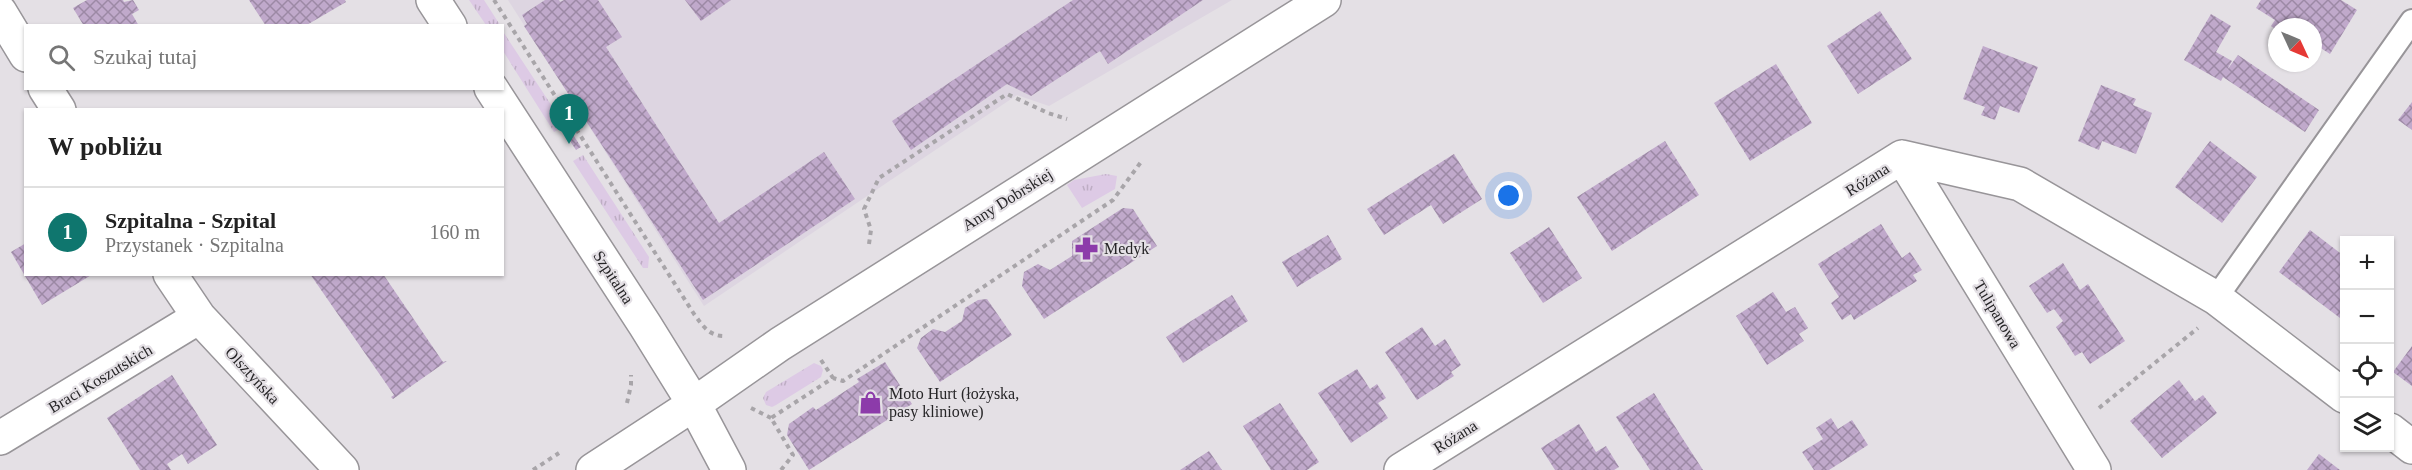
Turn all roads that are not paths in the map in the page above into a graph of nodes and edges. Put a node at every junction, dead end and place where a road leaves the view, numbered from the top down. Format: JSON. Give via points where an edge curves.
{"nodes":[{"id":1,"x":433,"y":0,"type":"edge"},
{"id":2,"x":1324,"y":0,"type":"edge"},
{"id":3,"x":0,"y":12,"type":"edge"},
{"id":4,"x":2412,"y":21,"type":"edge"},
{"id":5,"x":449,"y":24,"type":"edge"},
{"id":6,"x":24,"y":52,"type":"edge"},
{"id":7,"x":46,"y":90,"type":"edge"},
{"id":8,"x":492,"y":90,"type":"edge"},
{"id":9,"x":59,"y":108,"type":"edge"},
{"id":10,"x":504,"y":108,"type":"edge"},
{"id":11,"x":504,"y":108,"type":"edge"},
{"id":12,"x":1902,"y":157,"type":"junction"},
{"id":13,"x":171,"y":276,"type":"edge"},
{"id":14,"x":2216,"y":298,"type":"junction"},
{"id":15,"x":199,"y":317,"type":"junction"},
{"id":16,"x":2340,"y":393,"type":"edge"},
{"id":17,"x":694,"y":404,"type":"junction"},
{"id":18,"x":2394,"y":433,"type":"edge"},
{"id":19,"x":0,"y":438,"type":"edge"},
{"id":20,"x":2412,"y":447,"type":"edge"},
{"id":21,"x":342,"y":470,"type":"edge"},
{"id":22,"x":592,"y":470,"type":"edge"},
{"id":23,"x":729,"y":470,"type":"edge"},
{"id":24,"x":1401,"y":470,"type":"edge"},
{"id":25,"x":2094,"y":470,"type":"edge"}],
"edges":[{"from":1,"to":5,"type":"street"},
{"from":2,"to":17,"type":"street","name":"Anny Dobrskiej","via":[[780,344]]},
{"from":3,"to":6,"type":"street"},
{"from":4,"to":14,"type":"lane"},
{"from":7,"to":9,"type":"street"},
{"from":8,"to":11,"type":"street","name":"Szpitalna"},
{"from":10,"to":17,"type":"street","name":"Szpitalna"},
{"from":12,"to":14,"type":"street","name":"Różana","via":[[2020,184]]},
{"from":12,"to":24,"type":"street","name":"Różana"},
{"from":12,"to":25,"type":"street","name":"Tulipanowa"},
{"from":13,"to":15,"type":"street","name":"Olsztyńska"},
{"from":14,"to":16,"type":"street","name":"Różana"},
{"from":15,"to":19,"type":"street","name":"Braci Koszutskich"},
{"from":15,"to":21,"type":"street","name":"Olsztyńska"},
{"from":17,"to":22,"type":"street","name":"Anny Dobrskiej"},
{"from":17,"to":23,"type":"street","name":"Szpitalna"},
{"from":18,"to":20,"type":"street"}]}
